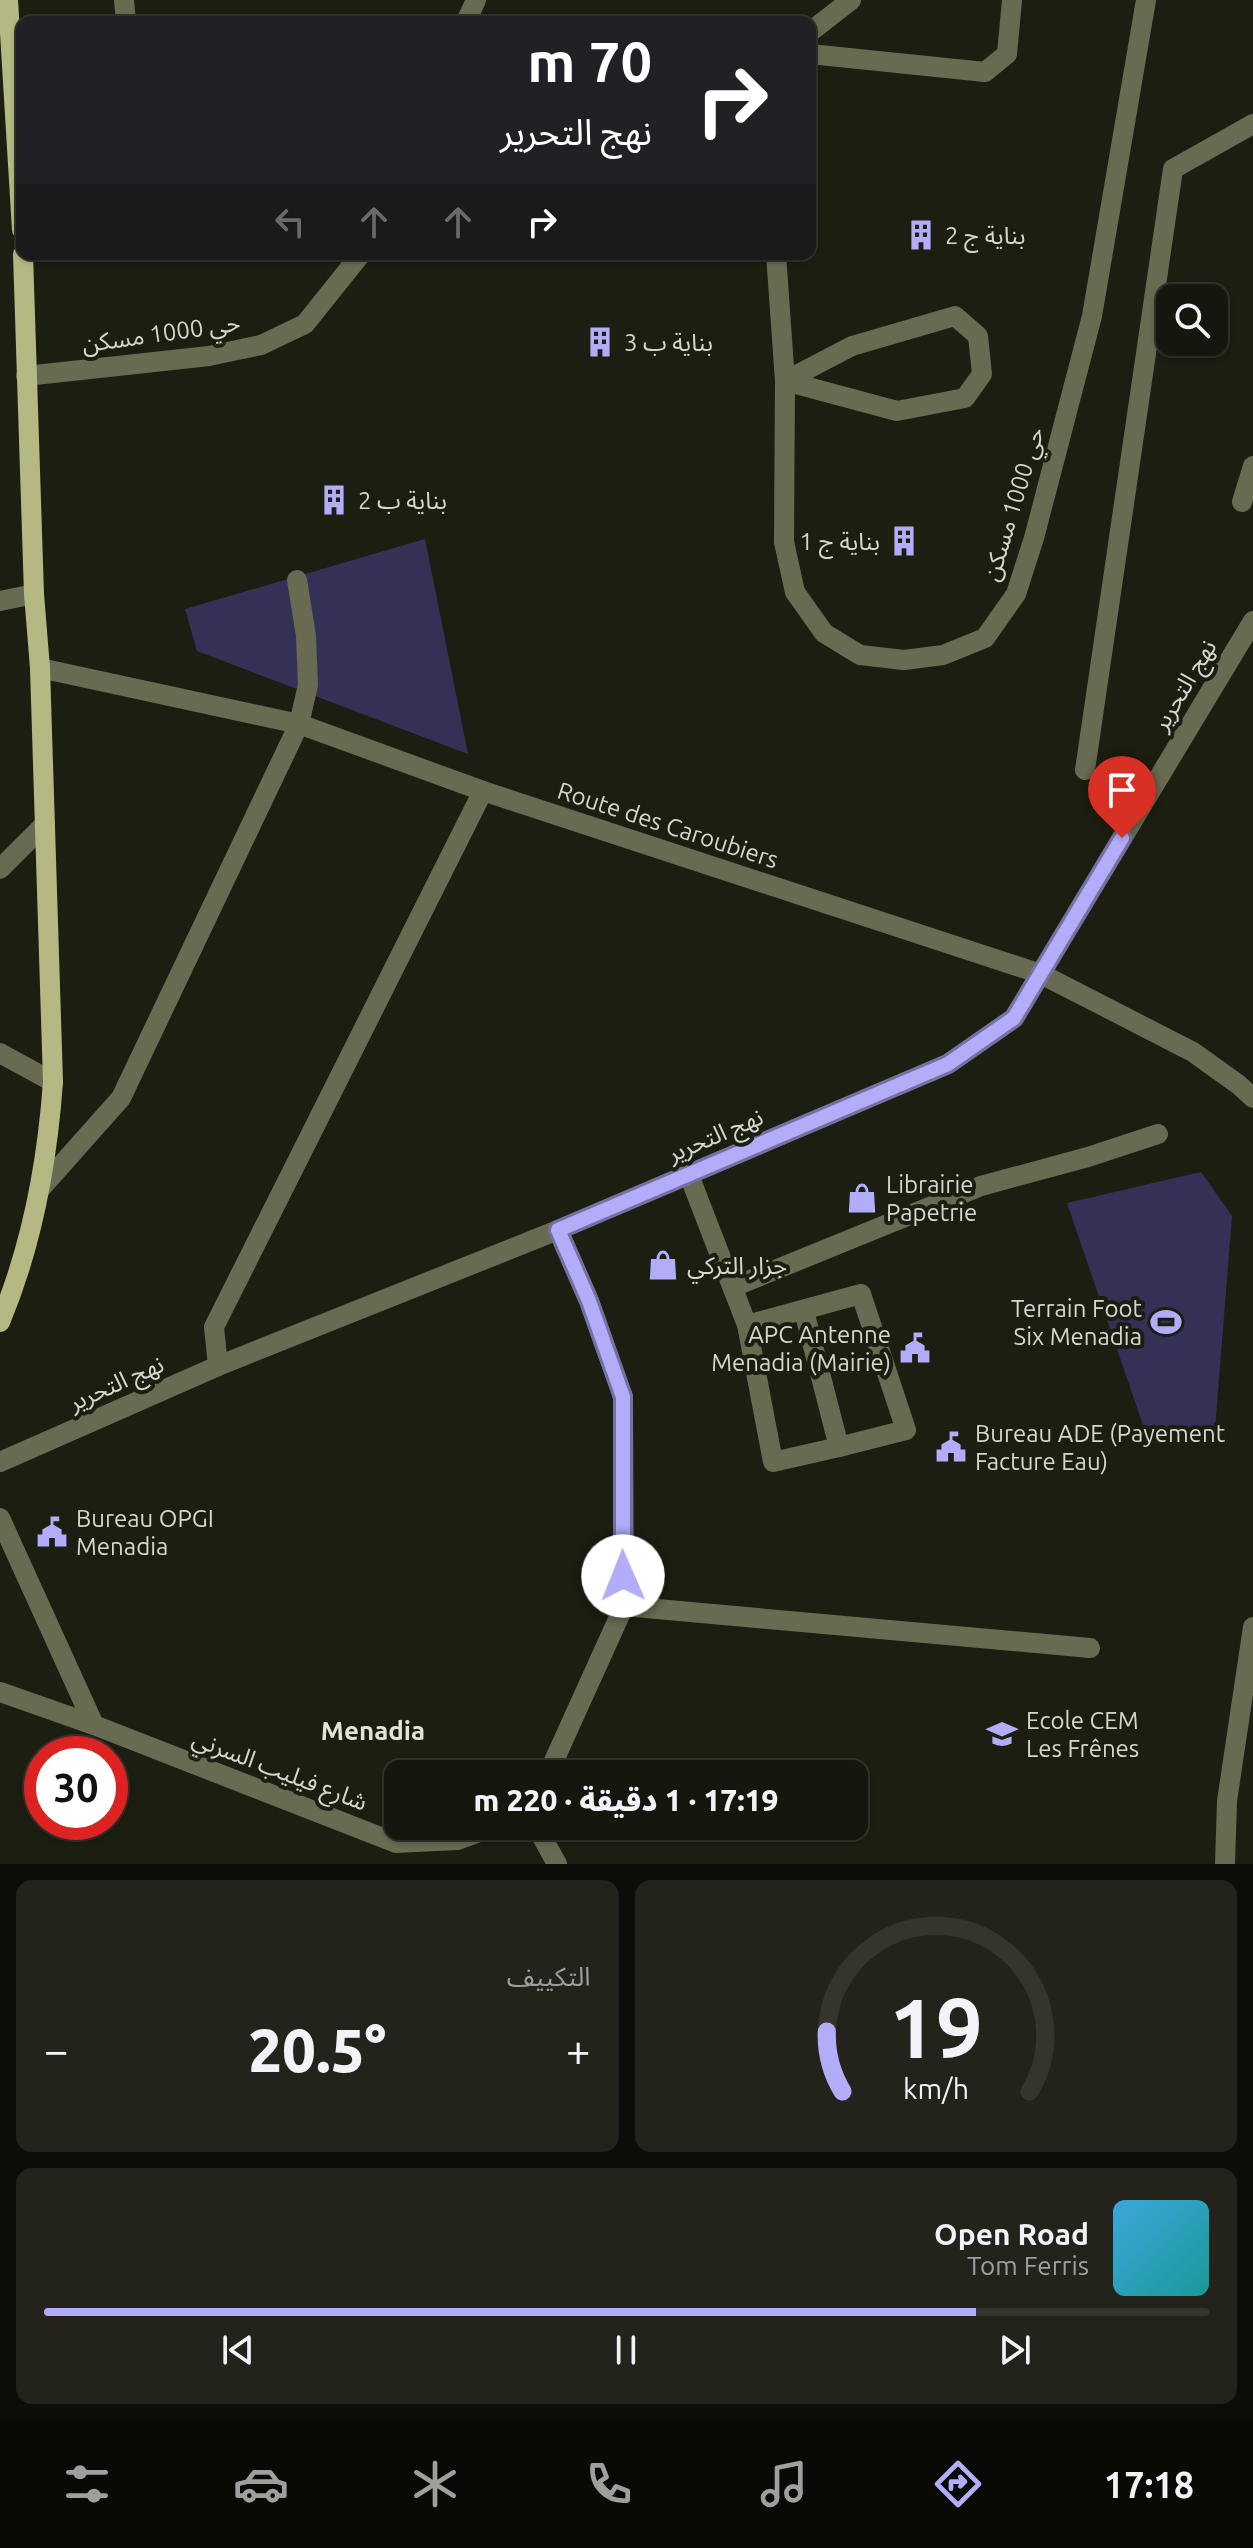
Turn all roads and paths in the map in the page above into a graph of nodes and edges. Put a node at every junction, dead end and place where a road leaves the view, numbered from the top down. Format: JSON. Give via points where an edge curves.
{"nodes":[{"id":1,"x":8,"y":0,"type":"edge"},
{"id":2,"x":851,"y":0,"type":"edge"},
{"id":3,"x":1012,"y":0,"type":"edge"},
{"id":4,"x":1146,"y":0,"type":"edge"},
{"id":5,"x":816,"y":27,"type":"edge"},
{"id":6,"x":6,"y":54,"type":"edge"},
{"id":7,"x":816,"y":55,"type":"edge"},
{"id":8,"x":1253,"y":124,"type":"edge"},
{"id":9,"x":16,"y":135,"type":"edge"},
{"id":10,"x":23,"y":260,"type":"edge"},
{"id":11,"x":356,"y":260,"type":"edge"},
{"id":12,"x":776,"y":260,"type":"edge"},
{"id":13,"x":26,"y":376,"type":"junction"},
{"id":14,"x":785,"y":381,"type":"junction"},
{"id":15,"x":1253,"y":466,"type":"edge"},
{"id":16,"x":1242,"y":502,"type":"dead end"},
{"id":17,"x":297,"y":580,"type":"dead end"},
{"id":18,"x":34,"y":594,"type":"junction"},
{"id":19,"x":0,"y":601,"type":"edge"},
{"id":20,"x":1253,"y":621,"type":"edge"},
{"id":21,"x":40,"y":668,"type":"junction"},
{"id":22,"x":299,"y":724,"type":"junction"},
{"id":23,"x":1085,"y":770,"type":"dead end"},
{"id":24,"x":483,"y":791,"type":"junction"},
{"id":25,"x":45,"y":824,"type":"junction"},
{"id":26,"x":0,"y":869,"type":"edge"},
{"id":27,"x":1041,"y":974,"type":"junction"},
{"id":28,"x":0,"y":1053,"type":"edge"},
{"id":29,"x":53,"y":1082,"type":"junction"},
{"id":30,"x":1253,"y":1098,"type":"edge"},
{"id":31,"x":1158,"y":1134,"type":"dead end"},
{"id":32,"x":689,"y":1175,"type":"junction"},
{"id":33,"x":41,"y":1188,"type":"junction"},
{"id":34,"x":558,"y":1230,"type":"junction"},
{"id":35,"x":733,"y":1287,"type":"junction"},
{"id":36,"x":804,"y":1311,"type":"junction"},
{"id":37,"x":0,"y":1322,"type":"edge"},
{"id":38,"x":747,"y":1325,"type":"junction"},
{"id":39,"x":218,"y":1366,"type":"junction"},
{"id":40,"x":839,"y":1447,"type":"junction"},
{"id":41,"x":0,"y":1462,"type":"edge"},
{"id":42,"x":0,"y":1518,"type":"edge"},
{"id":43,"x":624,"y":1606,"type":"junction"},
{"id":44,"x":1253,"y":1627,"type":"edge"},
{"id":45,"x":1090,"y":1648,"type":"dead end"},
{"id":46,"x":0,"y":1692,"type":"edge"},
{"id":47,"x":94,"y":1725,"type":"junction"},
{"id":48,"x":554,"y":1760,"type":"edge"},
{"id":49,"x":384,"y":1838,"type":"edge"},
{"id":50,"x":388,"y":1840,"type":"edge"},
{"id":51,"x":457,"y":1840,"type":"edge"},
{"id":52,"x":544,"y":1840,"type":"edge"},
{"id":53,"x":557,"y":1864,"type":"edge"},
{"id":54,"x":1225,"y":1864,"type":"edge"}],
"edges":[{"from":1,"to":6,"type":"main road"},
{"from":2,"to":5,"type":"street"},
{"from":3,"to":7,"type":"street","via":[[1007,54],[985,72]]},
{"from":4,"to":14,"type":"street","name":"حي 1000 مسكن","via":[[1092,316],[1016,594],[985,638],[943,655],[904,660],[860,655],[824,633],[795,592],[784,542]]},
{"from":6,"to":9,"type":"main road"},
{"from":8,"to":23,"type":"street","via":[[1173,169]]},
{"from":10,"to":13,"type":"main road"},
{"from":11,"to":13,"type":"street","name":"حي 1000 مسكن","via":[[305,324],[261,345],[209,356]]},
{"from":12,"to":14,"type":"street","name":"حي 1000 مسكن"},
{"from":13,"to":18,"type":"main road"},
{"from":14,"to":14,"type":"street","via":[[897,411],[965,398],[982,374],[978,336],[955,316],[852,346]]},
{"from":15,"to":16,"type":"street"},
{"from":17,"to":22,"type":"street","via":[[308,685]]},
{"from":18,"to":19,"type":"street"},
{"from":18,"to":21,"type":"main road"},
{"from":20,"to":27,"type":"street","name":"نهج التحرير"},
{"from":21,"to":22,"type":"street","name":"Route des Caroubiers"},
{"from":21,"to":25,"type":"main road"},
{"from":22,"to":24,"type":"street","name":"Route des Caroubiers"},
{"from":22,"to":33,"type":"street","via":[[121,1098]]},
{"from":24,"to":27,"type":"street","name":"Route des Caroubiers"},
{"from":24,"to":39,"type":"street","via":[[214,1327]]},
{"from":25,"to":26,"type":"street"},
{"from":25,"to":29,"type":"main road"},
{"from":27,"to":30,"type":"street","name":"Route des Caroubiers","via":[[1193,1052]]},
{"from":27,"to":32,"type":"street","name":"نهج التحرير","via":[[1014,1018],[948,1064]]},
{"from":28,"to":29,"type":"street"},
{"from":29,"to":33,"type":"main road"},
{"from":31,"to":35,"type":"street","via":[[981,1186]]},
{"from":32,"to":34,"type":"street","name":"نهج التحرير"},
{"from":32,"to":35,"type":"street"},
{"from":33,"to":37,"type":"main road"},
{"from":34,"to":39,"type":"street","name":"نهج التحرير"},
{"from":34,"to":43,"type":"street","via":[[623,1397]]},
{"from":35,"to":38,"type":"street"},
{"from":36,"to":38,"type":"street"},
{"from":36,"to":40,"type":"street"},
{"from":36,"to":40,"type":"street","via":[[861,1294],[906,1430]]},
{"from":38,"to":40,"type":"street","via":[[773,1462]]},
{"from":39,"to":41,"type":"street","name":"نهج التحرير"},
{"from":42,"to":47,"type":"street"},
{"from":43,"to":45,"type":"street"},
{"from":43,"to":48,"type":"street"},
{"from":44,"to":54,"type":"street","via":[[1227,1801]]},
{"from":46,"to":47,"type":"street","name":"شارع فيليب السرني"},
{"from":47,"to":49,"type":"street","name":"شارع فيليب السرني"},
{"from":50,"to":51,"type":"street","name":"شارع فيليب السرني"},
{"from":52,"to":53,"type":"street"}]}
